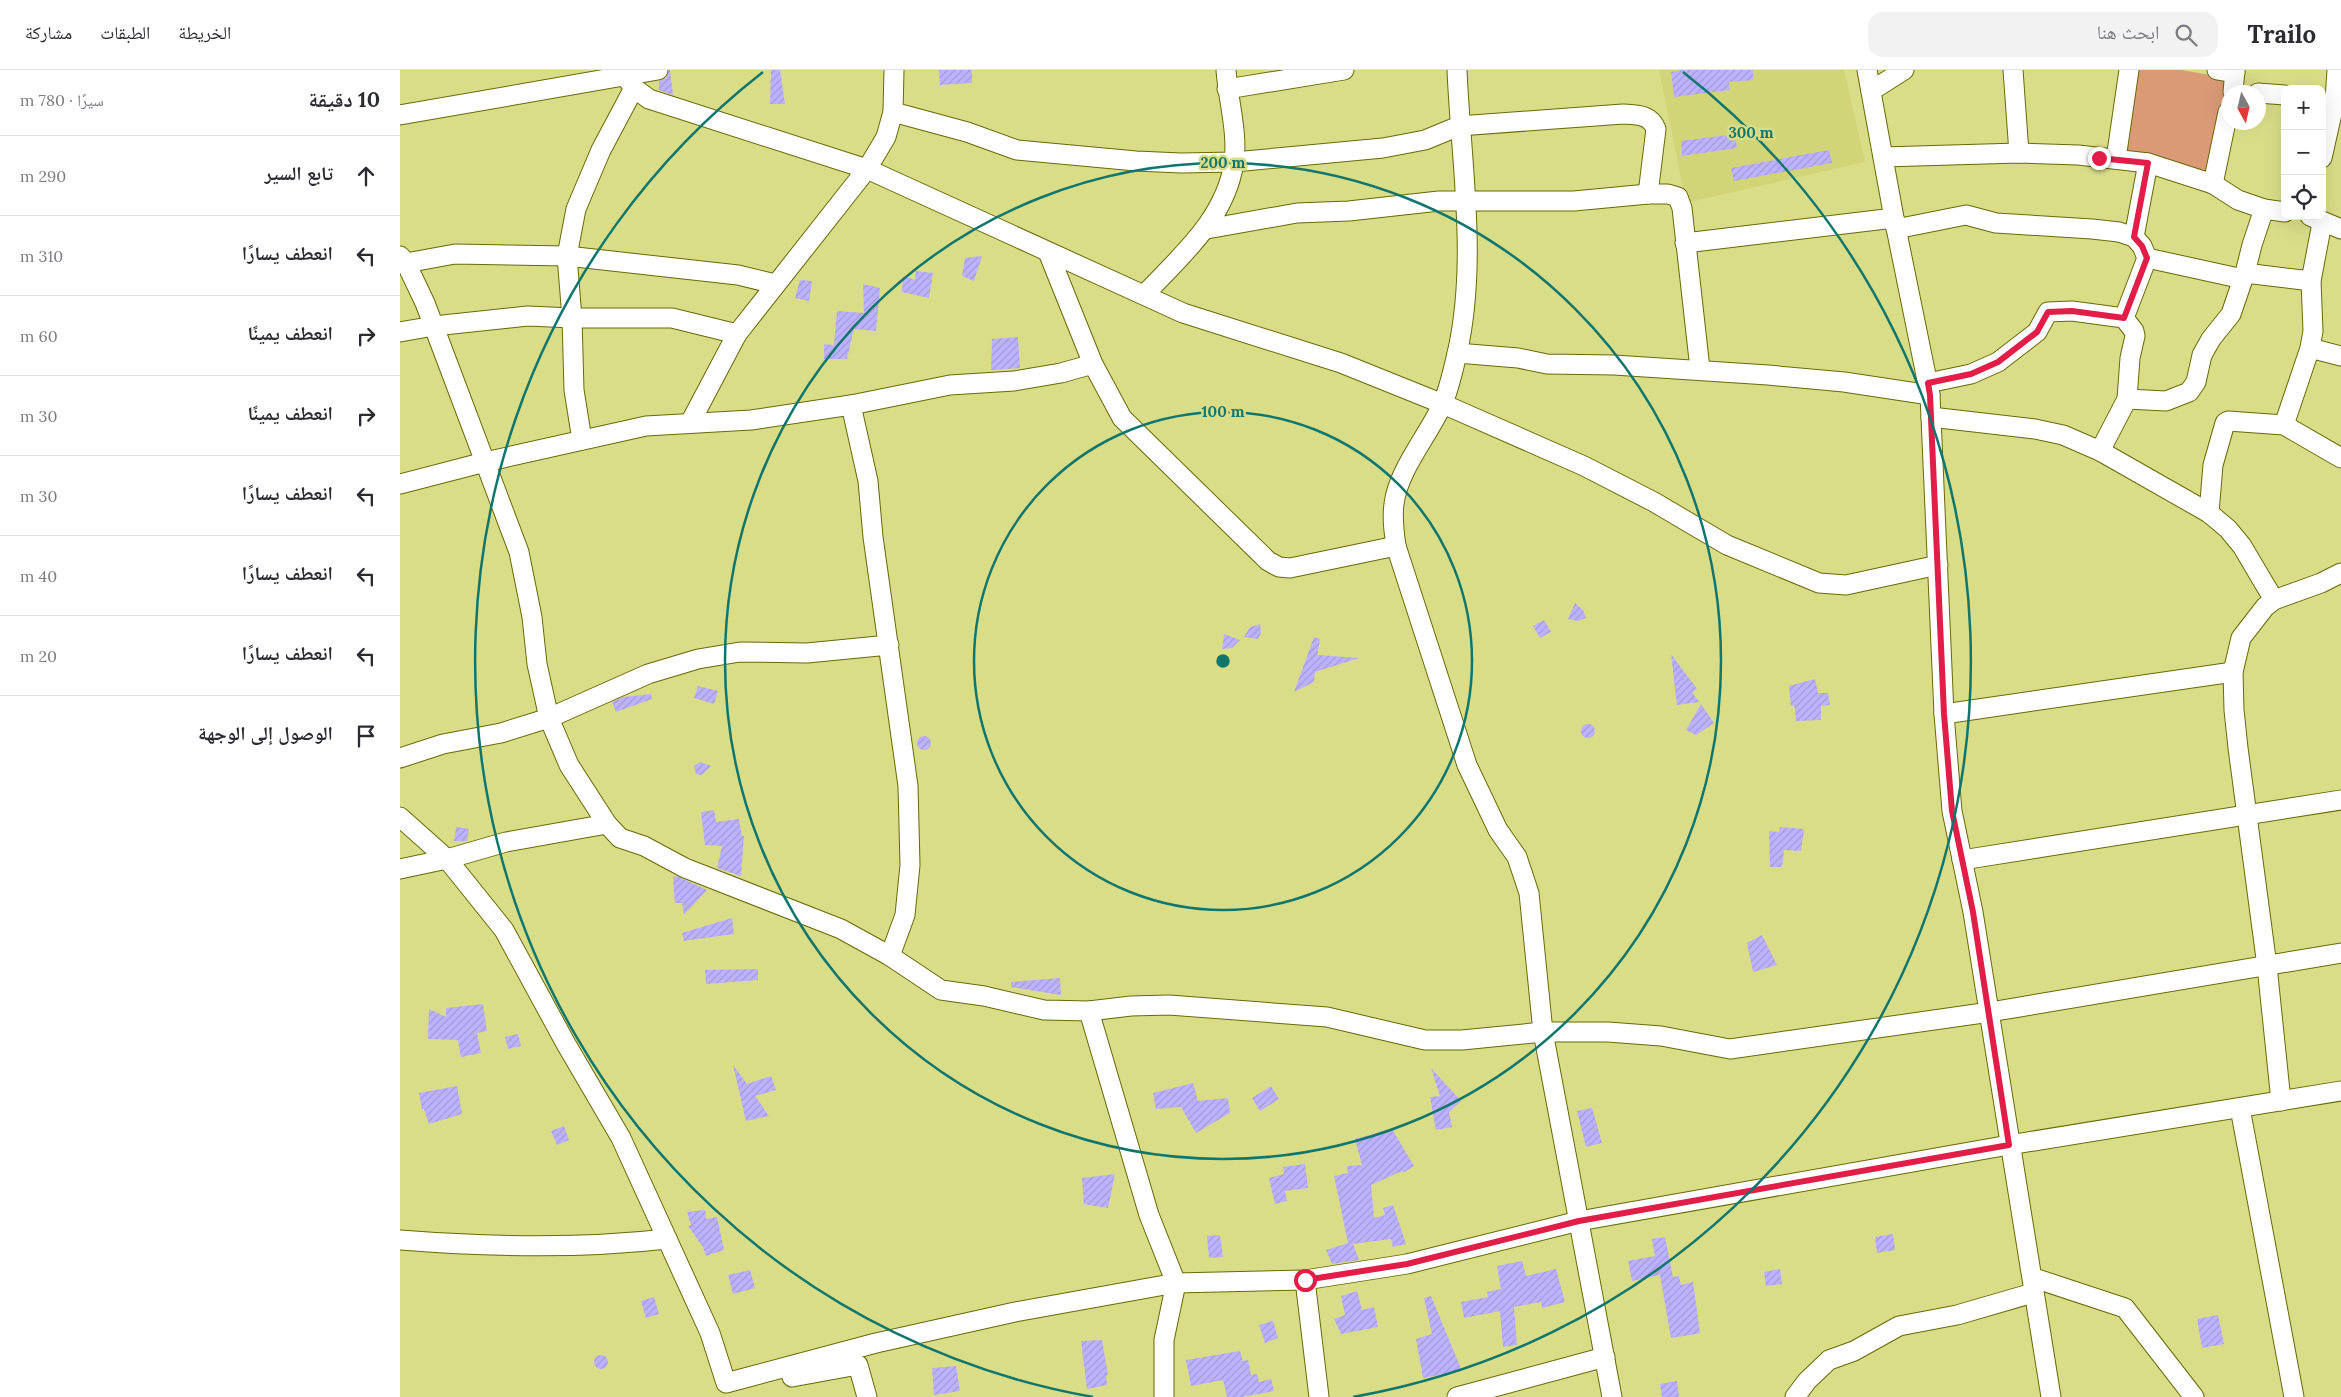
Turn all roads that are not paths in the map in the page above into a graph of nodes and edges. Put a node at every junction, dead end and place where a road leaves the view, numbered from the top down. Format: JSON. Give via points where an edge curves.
{"nodes":[{"id":1,"x":658,"y":70,"type":"edge"},
{"id":2,"x":894,"y":70,"type":"edge"},
{"id":3,"x":1226,"y":70,"type":"edge"},
{"id":4,"x":1344,"y":70,"type":"edge"},
{"id":5,"x":1457,"y":70,"type":"edge"},
{"id":6,"x":1867,"y":70,"type":"edge"},
{"id":7,"x":1904,"y":70,"type":"edge"},
{"id":8,"x":2014,"y":70,"type":"edge"},
{"id":9,"x":2129,"y":70,"type":"edge"},
{"id":10,"x":2337,"y":70,"type":"edge"},
{"id":11,"x":629,"y":81,"type":"junction"},
{"id":12,"x":1227,"y":89,"type":"junction"},
{"id":13,"x":1871,"y":91,"type":"junction"},
{"id":14,"x":2266,"y":94,"type":"edge"},
{"id":15,"x":2281,"y":95,"type":"edge"},
{"id":16,"x":2333,"y":104,"type":"edge"},
{"id":17,"x":893,"y":112,"type":"junction"},
{"id":18,"x":400,"y":115,"type":"edge"},
{"id":19,"x":1459,"y":126,"type":"junction"},
{"id":20,"x":2224,"y":130,"type":"edge"},
{"id":21,"x":2326,"y":138,"type":"edge"},
{"id":22,"x":2020,"y":153,"type":"junction"},
{"id":23,"x":1883,"y":158,"type":"junction"},
{"id":24,"x":2116,"y":159,"type":"junction"},
{"id":25,"x":1234,"y":162,"type":"junction"},
{"id":26,"x":2148,"y":163,"type":"junction"},
{"id":27,"x":867,"y":169,"type":"junction"},
{"id":28,"x":2213,"y":184,"type":"junction"},
{"id":29,"x":1648,"y":194,"type":"junction"},
{"id":30,"x":1466,"y":200,"type":"junction"},
{"id":31,"x":2264,"y":208,"type":"junction"},
{"id":32,"x":2281,"y":211,"type":"edge"},
{"id":33,"x":2316,"y":220,"type":"edge"},
{"id":34,"x":2318,"y":220,"type":"edge"},
{"id":35,"x":1895,"y":224,"type":"junction"},
{"id":36,"x":1207,"y":228,"type":"junction"},
{"id":37,"x":2341,"y":229,"type":"edge"},
{"id":38,"x":2134,"y":237,"type":"junction"},
{"id":39,"x":1686,"y":243,"type":"junction"},
{"id":40,"x":1048,"y":252,"type":"junction"},
{"id":41,"x":567,"y":256,"type":"junction"},
{"id":42,"x":2147,"y":258,"type":"junction"},
{"id":43,"x":403,"y":259,"type":"edge"},
{"id":44,"x":2244,"y":276,"type":"junction"},
{"id":45,"x":2310,"y":281,"type":"junction"},
{"id":46,"x":775,"y":284,"type":"junction"},
{"id":47,"x":1145,"y":294,"type":"junction"},
{"id":48,"x":572,"y":318,"type":"junction"},
{"id":49,"x":2124,"y":318,"type":"junction"},
{"id":50,"x":434,"y":326,"type":"junction"},
{"id":51,"x":400,"y":332,"type":"edge"},
{"id":52,"x":737,"y":334,"type":"junction"},
{"id":53,"x":2310,"y":348,"type":"junction"},
{"id":54,"x":1457,"y":353,"type":"junction"},
{"id":55,"x":2341,"y":356,"type":"edge"},
{"id":56,"x":1093,"y":364,"type":"junction"},
{"id":57,"x":1700,"y":370,"type":"junction"},
{"id":58,"x":1929,"y":389,"type":"junction"},
{"id":59,"x":2127,"y":399,"type":"junction"},
{"id":60,"x":1443,"y":404,"type":"junction"},
{"id":61,"x":851,"y":405,"type":"junction"},
{"id":62,"x":1931,"y":417,"type":"junction"},
{"id":63,"x":690,"y":423,"type":"junction"},
{"id":64,"x":2284,"y":425,"type":"junction"},
{"id":65,"x":582,"y":440,"type":"junction"},
{"id":66,"x":2100,"y":451,"type":"junction"},
{"id":67,"x":2341,"y":458,"type":"edge"},
{"id":68,"x":485,"y":462,"type":"junction"},
{"id":69,"x":400,"y":484,"type":"edge"},
{"id":70,"x":2209,"y":513,"type":"junction"},
{"id":71,"x":1396,"y":546,"type":"junction"},
{"id":72,"x":1938,"y":565,"type":"junction"},
{"id":73,"x":2341,"y":573,"type":"edge"},
{"id":74,"x":2274,"y":600,"type":"junction"},
{"id":75,"x":888,"y":646,"type":"junction"},
{"id":76,"x":2233,"y":672,"type":"junction"},
{"id":77,"x":1944,"y":714,"type":"junction"},
{"id":78,"x":549,"y":718,"type":"junction"},
{"id":79,"x":400,"y":758,"type":"edge"},
{"id":80,"x":2341,"y":800,"type":"edge"},
{"id":81,"x":2246,"y":815,"type":"junction"},
{"id":82,"x":400,"y":817,"type":"edge"},
{"id":83,"x":607,"y":824,"type":"junction"},
{"id":84,"x":447,"y":859,"type":"junction"},
{"id":85,"x":1962,"y":860,"type":"junction"},
{"id":86,"x":400,"y":869,"type":"edge"},
{"id":87,"x":2341,"y":953,"type":"edge"},
{"id":88,"x":890,"y":956,"type":"junction"},
{"id":89,"x":2267,"y":966,"type":"junction"},
{"id":90,"x":1089,"y":1011,"type":"junction"},
{"id":91,"x":1990,"y":1012,"type":"junction"},
{"id":92,"x":1543,"y":1032,"type":"junction"},
{"id":93,"x":2341,"y":1091,"type":"edge"},
{"id":94,"x":2281,"y":1101,"type":"junction"},
{"id":95,"x":2240,"y":1108,"type":"junction"},
{"id":96,"x":2009,"y":1145,"type":"junction"},
{"id":97,"x":1579,"y":1221,"type":"junction"},
{"id":98,"x":667,"y":1239,"type":"junction"},
{"id":99,"x":400,"y":1240,"type":"edge"},
{"id":100,"x":1305,"y":1280,"type":"junction"},
{"id":101,"x":1176,"y":1283,"type":"junction"},
{"id":102,"x":2033,"y":1285,"type":"junction"},
{"id":103,"x":1605,"y":1357,"type":"junction"},
{"id":104,"x":728,"y":1390,"type":"edge"},
{"id":105,"x":867,"y":1397,"type":"edge"},
{"id":106,"x":1164,"y":1397,"type":"edge"},
{"id":107,"x":1319,"y":1397,"type":"edge"},
{"id":108,"x":1457,"y":1397,"type":"edge"},
{"id":109,"x":1612,"y":1397,"type":"edge"},
{"id":110,"x":1795,"y":1397,"type":"edge"},
{"id":111,"x":2051,"y":1397,"type":"edge"},
{"id":112,"x":2194,"y":1397,"type":"edge"},
{"id":113,"x":2294,"y":1397,"type":"edge"}],
"edges":[{"from":1,"to":11,"type":"street"},
{"from":2,"to":17,"type":"street"},
{"from":3,"to":12,"type":"street"},
{"from":4,"to":12,"type":"street"},
{"from":5,"to":19,"type":"street"},
{"from":6,"to":13,"type":"street"},
{"from":7,"to":13,"type":"street"},
{"from":8,"to":22,"type":"street"},
{"from":9,"to":24,"type":"street"},
{"from":10,"to":16,"type":"street"},
{"from":11,"to":18,"type":"street"},
{"from":11,"to":27,"type":"street","via":[[650,99]]},
{"from":11,"to":41,"type":"street","via":[[576,208]]},
{"from":12,"to":25,"type":"street"},
{"from":13,"to":23,"type":"street"},
{"from":14,"to":15,"type":"street"},
{"from":16,"to":21,"type":"street"},
{"from":17,"to":25,"type":"street","via":[[967,132],[1017,150],[1136,161]]},
{"from":17,"to":27,"type":"street","via":[[886,136]]},
{"from":19,"to":25,"type":"street","via":[[1425,140],[1383,148]]},
{"from":19,"to":29,"type":"street","via":[[1623,114],[1643,116],[1652,121],[1656,129]]},
{"from":19,"to":30,"type":"street"},
{"from":20,"to":28,"type":"street"},
{"from":22,"to":23,"type":"street"},
{"from":22,"to":24,"type":"street"},
{"from":23,"to":35,"type":"street"},
{"from":24,"to":26,"type":"street"},
{"from":25,"to":36,"type":"street","via":[[1226,190]]},
{"from":26,"to":28,"type":"street"},
{"from":26,"to":38,"type":"street"},
{"from":27,"to":40,"type":"street"},
{"from":27,"to":46,"type":"street"},
{"from":28,"to":31,"type":"street","via":[[2238,200]]},
{"from":29,"to":30,"type":"street","via":[[1574,201]]},
{"from":29,"to":39,"type":"street","via":[[1678,197]]},
{"from":30,"to":36,"type":"street","via":[[1297,213]]},
{"from":30,"to":54,"type":"street","via":[[1468,262]]},
{"from":31,"to":32,"type":"street"},
{"from":31,"to":44,"type":"street"},
{"from":33,"to":45,"type":"street"},
{"from":34,"to":37,"type":"street"},
{"from":35,"to":38,"type":"street","via":[[1966,215],[1996,223],[2092,229]]},
{"from":35,"to":39,"type":"street"},
{"from":35,"to":58,"type":"street"},
{"from":36,"to":47,"type":"street"},
{"from":38,"to":42,"type":"street"},
{"from":39,"to":57,"type":"street"},
{"from":40,"to":47,"type":"street"},
{"from":40,"to":56,"type":"street"},
{"from":41,"to":43,"type":"street","via":[[455,254]]},
{"from":41,"to":46,"type":"street","via":[[738,275]]},
{"from":41,"to":48,"type":"street"},
{"from":42,"to":44,"type":"street"},
{"from":42,"to":49,"type":"street"},
{"from":43,"to":50,"type":"street"},
{"from":44,"to":45,"type":"street"},
{"from":44,"to":59,"type":"street","via":[[2231,314],[2202,355],[2196,382],[2189,392],[2166,401]]},
{"from":45,"to":53,"type":"street","via":[[2314,326]]},
{"from":46,"to":52,"type":"street"},
{"from":47,"to":60,"type":"street","via":[[1183,312],[1341,364]]},
{"from":48,"to":50,"type":"street","via":[[528,316]]},
{"from":48,"to":52,"type":"street","via":[[672,318]]},
{"from":48,"to":65,"type":"street","via":[[574,390]]},
{"from":49,"to":58,"type":"street","via":[[2072,311],[2048,312],[2037,332],[1998,362]]},
{"from":49,"to":59,"type":"street","via":[[2135,336]]},
{"from":50,"to":51,"type":"street"},
{"from":50,"to":68,"type":"street"},
{"from":52,"to":63,"type":"street"},
{"from":53,"to":55,"type":"street"},
{"from":53,"to":64,"type":"street"},
{"from":54,"to":57,"type":"street","via":[[1547,364]]},
{"from":54,"to":60,"type":"street"},
{"from":56,"to":61,"type":"street","via":[[1061,373],[950,385]]},
{"from":56,"to":71,"type":"street","via":[[1122,418],[1268,561],[1279,568]]},
{"from":57,"to":58,"type":"street"},
{"from":58,"to":62,"type":"street"},
{"from":59,"to":66,"type":"street"},
{"from":60,"to":71,"type":"street","via":[[1402,479],[1394,502]]},
{"from":60,"to":72,"type":"street","via":[[1584,466],[1727,545],[1819,583],[1846,585]]},
{"from":61,"to":63,"type":"street","via":[[752,420]]},
{"from":61,"to":75,"type":"street","via":[[868,481]]},
{"from":62,"to":66,"type":"street","via":[[2035,429],[2063,435]]},
{"from":62,"to":72,"type":"street"},
{"from":63,"to":65,"type":"street","via":[[646,426]]},
{"from":64,"to":67,"type":"street"},
{"from":64,"to":70,"type":"street","via":[[2233,420],[2225,423],[2213,466]]},
{"from":65,"to":68,"type":"street"},
{"from":66,"to":70,"type":"street"},
{"from":68,"to":69,"type":"street"},
{"from":68,"to":78,"type":"street","via":[[519,552]]},
{"from":70,"to":74,"type":"street","via":[[2242,546]]},
{"from":71,"to":92,"type":"street","via":[[1467,765],[1498,830],[1517,858],[1529,893]]},
{"from":72,"to":77,"type":"street"},
{"from":73,"to":74,"type":"street"},
{"from":74,"to":76,"type":"street","via":[[2260,612],[2241,638]]},
{"from":75,"to":78,"type":"street","via":[[807,653],[740,652],[698,659],[648,674]]},
{"from":75,"to":88,"type":"street","via":[[908,786],[910,865],[905,915]]},
{"from":76,"to":77,"type":"street"},
{"from":76,"to":81,"type":"street"},
{"from":77,"to":85,"type":"street","via":[[1952,811]]},
{"from":78,"to":79,"type":"street"},
{"from":78,"to":83,"type":"street","via":[[568,765]]},
{"from":80,"to":81,"type":"street"},
{"from":81,"to":85,"type":"street"},
{"from":81,"to":89,"type":"street"},
{"from":82,"to":84,"type":"street"},
{"from":83,"to":84,"type":"street","via":[[506,842]]},
{"from":83,"to":88,"type":"street","via":[[620,838],[644,846],[685,868],[841,929]]},
{"from":84,"to":86,"type":"street"},
{"from":84,"to":98,"type":"street","via":[[504,930],[621,1138]]},
{"from":85,"to":91,"type":"street"},
{"from":87,"to":89,"type":"street"},
{"from":88,"to":90,"type":"street","via":[[941,990],[1044,1010]]},
{"from":89,"to":91,"type":"street"},
{"from":89,"to":94,"type":"street"},
{"from":90,"to":92,"type":"street","via":[[1169,1005],[1327,1017],[1425,1040],[1462,1040]]},
{"from":90,"to":101,"type":"street","via":[[1149,1216]]},
{"from":91,"to":92,"type":"street","via":[[1730,1049],[1661,1036]]},
{"from":91,"to":96,"type":"street"},
{"from":92,"to":97,"type":"street"},
{"from":93,"to":94,"type":"street"},
{"from":94,"to":95,"type":"street"},
{"from":95,"to":96,"type":"street"},
{"from":95,"to":113,"type":"street"},
{"from":96,"to":97,"type":"street"},
{"from":96,"to":102,"type":"street"},
{"from":97,"to":100,"type":"street","via":[[1407,1264]]},
{"from":97,"to":103,"type":"street"},
{"from":98,"to":99,"type":"street","via":[[616,1245],[548,1246]]},
{"from":98,"to":104,"type":"street","via":[[710,1333]]},
{"from":100,"to":101,"type":"street"},
{"from":100,"to":107,"type":"street"},
{"from":101,"to":104,"type":"street","via":[[1006,1314],[876,1343]]},
{"from":101,"to":106,"type":"street","via":[[1164,1340]]},
{"from":102,"to":110,"type":"street","via":[[1957,1315],[1899,1326],[1854,1351],[1829,1360],[1806,1381]]},
{"from":102,"to":111,"type":"street"},
{"from":102,"to":112,"type":"street","via":[[2125,1308]]},
{"from":103,"to":108,"type":"street"},
{"from":103,"to":109,"type":"street"},
{"from":104,"to":105,"type":"street","via":[[858,1365]]}]}
